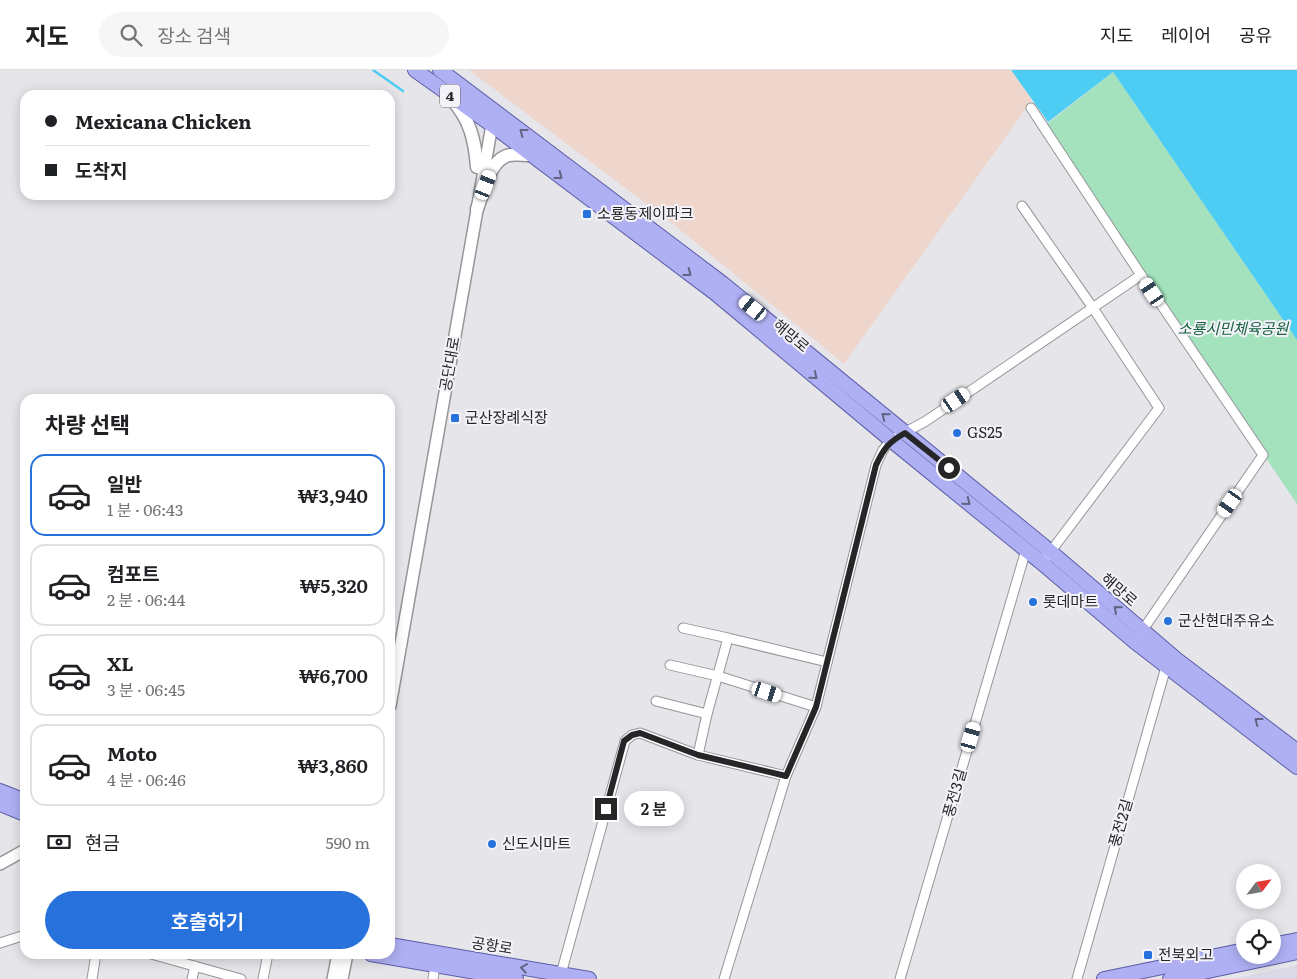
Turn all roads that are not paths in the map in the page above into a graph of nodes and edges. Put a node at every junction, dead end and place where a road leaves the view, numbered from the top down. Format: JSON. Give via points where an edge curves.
{"nodes":[{"id":1,"x":415,"y":70,"type":"edge"},
{"id":2,"x":440,"y":70,"type":"edge"},
{"id":3,"x":446,"y":94,"type":"junction"},
{"id":4,"x":1031,"y":108,"type":"dead end"},
{"id":5,"x":490,"y":116,"type":"junction"},
{"id":6,"x":530,"y":155,"type":"junction"},
{"id":7,"x":477,"y":167,"type":"junction"},
{"id":8,"x":1022,"y":206,"type":"dead end"},
{"id":9,"x":477,"y":209,"type":"junction"},
{"id":10,"x":1141,"y":275,"type":"junction"},
{"id":11,"x":1093,"y":308,"type":"junction"},
{"id":12,"x":905,"y":433,"type":"junction"},
{"id":13,"x":891,"y":440,"type":"junction"},
{"id":14,"x":1026,"y":550,"type":"junction"},
{"id":15,"x":1051,"y":552,"type":"junction"},
{"id":16,"x":1042,"y":563,"type":"junction"},
{"id":17,"x":682,"y":628,"type":"dead end"},
{"id":18,"x":395,"y":633,"type":"edge"},
{"id":19,"x":1138,"y":637,"type":"junction"},
{"id":20,"x":728,"y":638,"type":"junction"},
{"id":21,"x":827,"y":662,"type":"junction"},
{"id":22,"x":670,"y":665,"type":"dead end"},
{"id":23,"x":1166,"y":667,"type":"junction"},
{"id":24,"x":718,"y":676,"type":"junction"},
{"id":25,"x":395,"y":677,"type":"edge"},
{"id":26,"x":656,"y":701,"type":"dead end"},
{"id":27,"x":816,"y":707,"type":"junction"},
{"id":28,"x":708,"y":714,"type":"junction"},
{"id":29,"x":1297,"y":751,"type":"edge"},
{"id":30,"x":698,"y":755,"type":"junction"},
{"id":31,"x":1297,"y":767,"type":"edge"},
{"id":32,"x":786,"y":776,"type":"junction"},
{"id":33,"x":0,"y":791,"type":"edge"},
{"id":34,"x":20,"y":799,"type":"edge"},
{"id":35,"x":0,"y":804,"type":"edge"},
{"id":36,"x":20,"y":812,"type":"edge"},
{"id":37,"x":20,"y":853,"type":"edge"},
{"id":38,"x":0,"y":864,"type":"edge"},
{"id":39,"x":20,"y":936,"type":"edge"},
{"id":40,"x":1297,"y":940,"type":"edge"},
{"id":41,"x":1281,"y":943,"type":"edge"},
{"id":42,"x":0,"y":944,"type":"edge"},
{"id":43,"x":395,"y":946,"type":"edge"},
{"id":44,"x":1236,"y":952,"type":"edge"},
{"id":45,"x":1297,"y":952,"type":"edge"},
{"id":46,"x":95,"y":959,"type":"edge"},
{"id":47,"x":169,"y":959,"type":"edge"},
{"id":48,"x":267,"y":959,"type":"edge"},
{"id":49,"x":337,"y":959,"type":"edge"},
{"id":50,"x":345,"y":959,"type":"edge"},
{"id":51,"x":388,"y":959,"type":"edge"},
{"id":52,"x":195,"y":966,"type":"junction"},
{"id":53,"x":434,"y":972,"type":"edge"},
{"id":54,"x":561,"y":974,"type":"junction"},
{"id":55,"x":92,"y":979,"type":"edge"},
{"id":56,"x":192,"y":979,"type":"edge"},
{"id":57,"x":241,"y":979,"type":"edge"},
{"id":58,"x":263,"y":979,"type":"edge"},
{"id":59,"x":333,"y":979,"type":"edge"},
{"id":60,"x":342,"y":979,"type":"edge"},
{"id":61,"x":516,"y":979,"type":"edge"},
{"id":62,"x":589,"y":979,"type":"edge"},
{"id":63,"x":724,"y":979,"type":"edge"},
{"id":64,"x":900,"y":979,"type":"edge"},
{"id":65,"x":1077,"y":979,"type":"edge"},
{"id":66,"x":1104,"y":979,"type":"edge"},
{"id":67,"x":1173,"y":979,"type":"edge"}],
"edges":[{"from":1,"to":3,"type":"main road","name":"해망로","number":"4"},
{"from":2,"to":5,"type":"main road","name":"해망로","number":"4"},
{"from":3,"to":5,"type":"main road","name":"해망로","number":"4"},
{"from":3,"to":7,"type":"main road","via":[[459,107],[471,129]]},
{"from":4,"to":10,"type":"street","name":"해망로"},
{"from":5,"to":6,"type":"main road","name":"해망로","number":"4"},
{"from":5,"to":7,"type":"street","name":"공단대로"},
{"from":5,"to":9,"type":"street","name":"공단대로"},
{"from":12,"to":5,"type":"main road","name":"해망로","number":"4","one_way":true,"via":[[722,283]]},
{"from":6,"to":9,"type":"main road","via":[[506,156],[498,163],[491,172]]},
{"from":6,"to":13,"type":"main road","name":"해망로","number":"4","one_way":true,"via":[[715,293]]},
{"from":7,"to":18,"type":"street","name":"공단대로"},
{"from":8,"to":11,"type":"street"},
{"from":9,"to":25,"type":"street","name":"공단대로"},
{"from":10,"to":11,"type":"street"},
{"from":10,"to":19,"type":"street","name":"해망로","via":[[1263,455]]},
{"from":11,"to":12,"type":"street"},
{"from":11,"to":15,"type":"street","via":[[1160,408]]},
{"from":12,"to":13,"type":"street"},
{"from":12,"to":15,"type":"main road","name":"해망로","number":"4"},
{"from":13,"to":14,"type":"main road","name":"해망로","number":"4","one_way":true},
{"from":13,"to":21,"type":"street","via":[[876,465]]},
{"from":14,"to":16,"type":"main road","name":"해망로","number":"4"},
{"from":14,"to":64,"type":"street","name":"풍전3길"},
{"from":15,"to":16,"type":"street"},
{"from":19,"to":15,"type":"main road","name":"해망로","number":"4","one_way":true},
{"from":16,"to":19,"type":"main road","name":"해망로","number":"4"},
{"from":17,"to":20,"type":"street"},
{"from":19,"to":23,"type":"main road","name":"해망로","number":"4"},
{"from":29,"to":19,"type":"main road","name":"해망로","number":"4","one_way":true,"via":[[1176,659]]},
{"from":20,"to":21,"type":"street"},
{"from":20,"to":24,"type":"street"},
{"from":21,"to":27,"type":"street"},
{"from":22,"to":24,"type":"street"},
{"from":23,"to":31,"type":"main road","name":"해망로","number":"4"},
{"from":23,"to":65,"type":"street","name":"풍전2길"},
{"from":24,"to":27,"type":"street"},
{"from":24,"to":28,"type":"street"},
{"from":26,"to":28,"type":"street"},
{"from":27,"to":32,"type":"street"},
{"from":28,"to":30,"type":"street"},
{"from":30,"to":32,"type":"street"},
{"from":30,"to":54,"type":"street","via":[[640,733],[624,741]]},
{"from":32,"to":63,"type":"street"},
{"from":33,"to":34,"type":"main road"},
{"from":35,"to":36,"type":"main road"},
{"from":37,"to":38,"type":"street"},
{"from":39,"to":42,"type":"street"},
{"from":40,"to":41,"type":"main road"},
{"from":54,"to":43,"type":"main road","name":"공항로","one_way":true},
{"from":44,"to":66,"type":"main road"},
{"from":45,"to":67,"type":"main road"},
{"from":46,"to":55,"type":"street"},
{"from":47,"to":52,"type":"street"},
{"from":48,"to":58,"type":"street"},
{"from":49,"to":59,"type":"street"},
{"from":50,"to":60,"type":"street"},
{"from":51,"to":53,"type":"main road","name":"공항로"},
{"from":52,"to":56,"type":"street"},
{"from":52,"to":57,"type":"street"},
{"from":53,"to":61,"type":"main road","name":"공항로"},
{"from":54,"to":62,"type":"main road","name":"공항로"}]}
